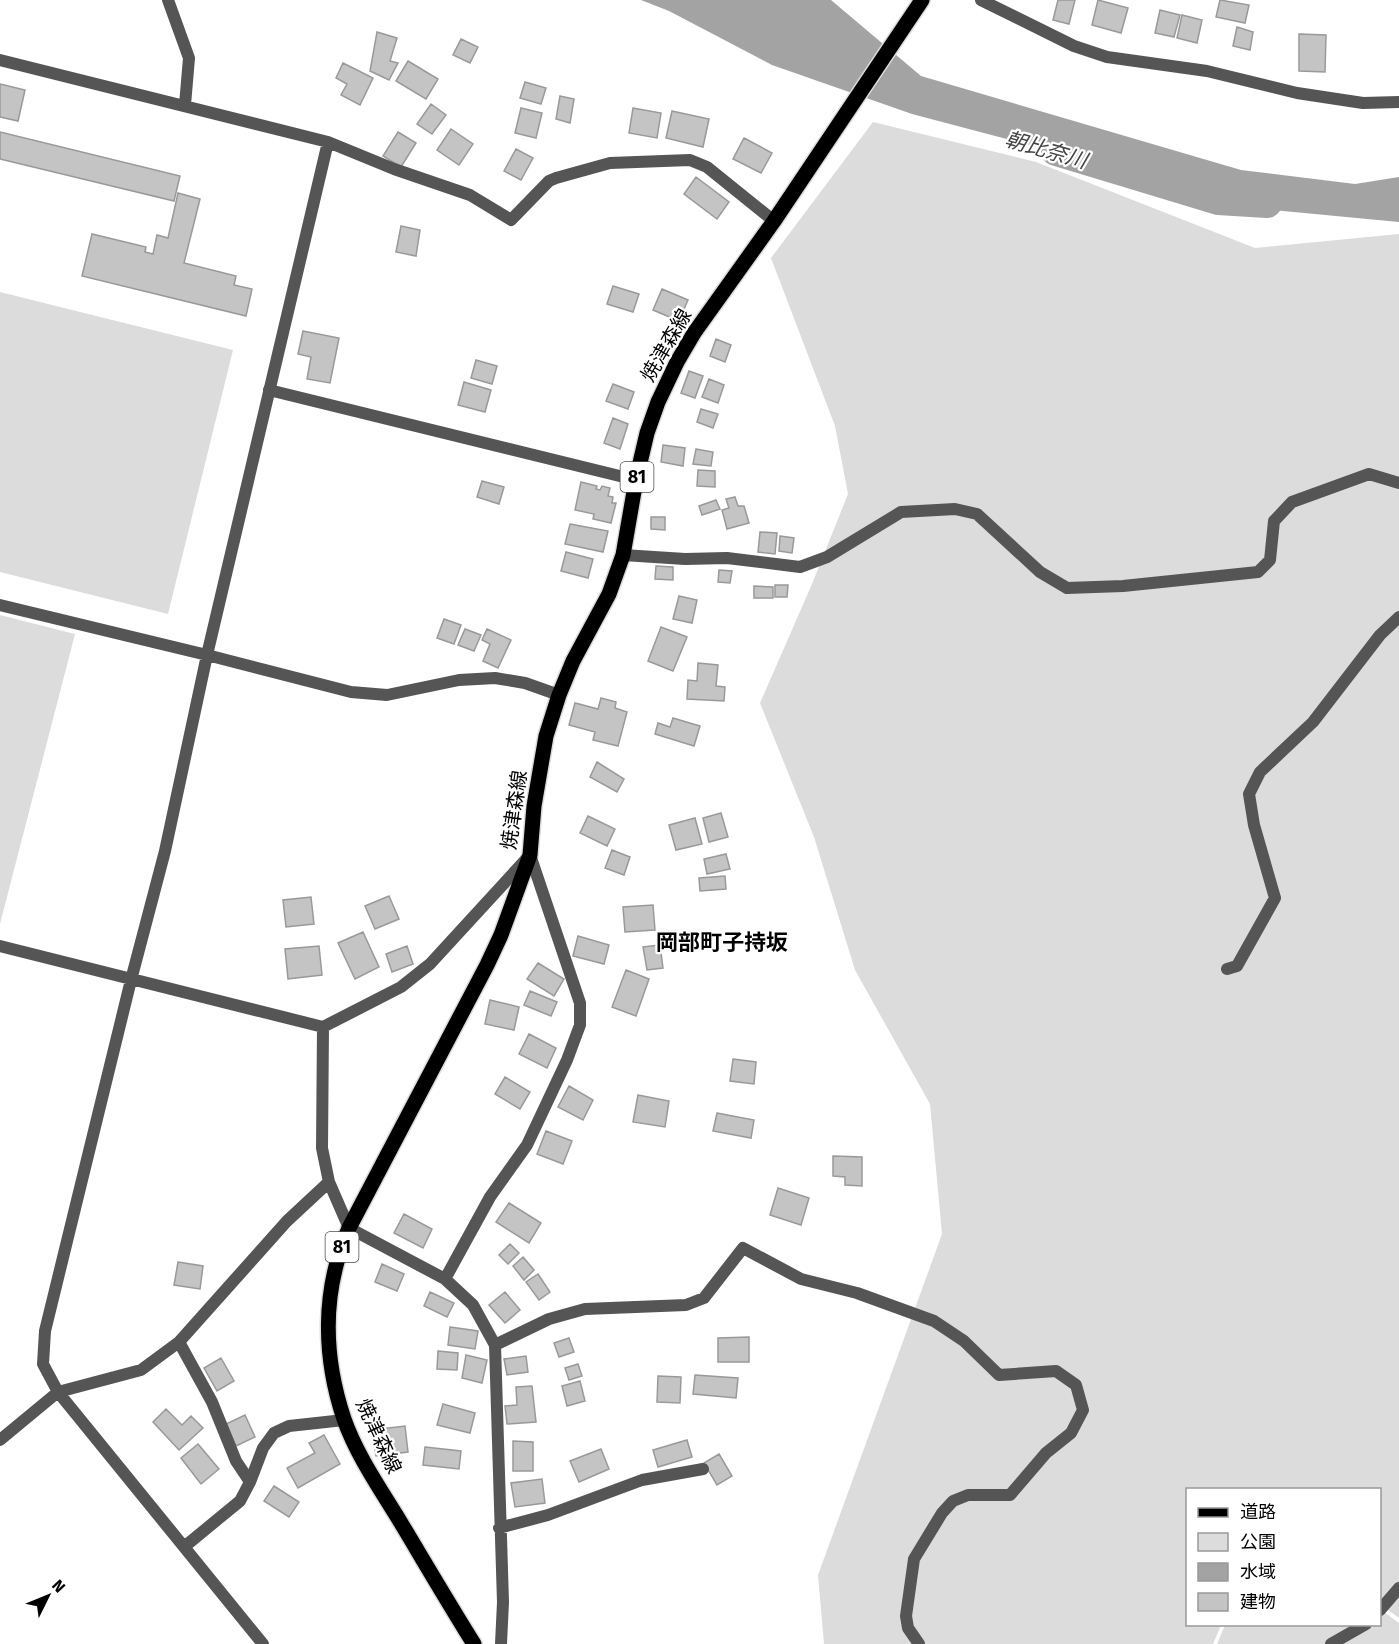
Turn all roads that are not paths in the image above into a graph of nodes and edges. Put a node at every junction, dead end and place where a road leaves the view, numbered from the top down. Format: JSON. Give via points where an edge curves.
{"nodes":[{"id":1,"x":168,"y":0,"type":"edge"},
{"id":2,"x":922,"y":0,"type":"edge"},
{"id":3,"x":981,"y":0,"type":"edge"},
{"id":4,"x":0,"y":60,"type":"edge"},
{"id":5,"x":1399,"y":102,"type":"edge"},
{"id":6,"x":185,"y":105,"type":"junction"},
{"id":7,"x":328,"y":142,"type":"junction"},
{"id":8,"x":774,"y":221,"type":"junction"},
{"id":9,"x":269,"y":390,"type":"junction"},
{"id":10,"x":636,"y":480,"type":"junction"},
{"id":11,"x":1399,"y":483,"type":"edge"},
{"id":12,"x":623,"y":555,"type":"junction"},
{"id":13,"x":0,"y":605,"type":"edge"},
{"id":14,"x":1399,"y":617,"type":"edge"},
{"id":15,"x":207,"y":655,"type":"junction"},
{"id":16,"x":559,"y":695,"type":"junction"},
{"id":17,"x":530,"y":855,"type":"junction"},
{"id":18,"x":0,"y":946,"type":"edge"},
{"id":19,"x":1227,"y":969,"type":"dead end"},
{"id":20,"x":131,"y":980,"type":"junction"},
{"id":21,"x":323,"y":1028,"type":"junction"},
{"id":22,"x":329,"y":1182,"type":"junction"},
{"id":23,"x":349,"y":1228,"type":"junction"},
{"id":24,"x":445,"y":1279,"type":"junction"},
{"id":25,"x":178,"y":1342,"type":"junction"},
{"id":26,"x":495,"y":1345,"type":"junction"},
{"id":27,"x":58,"y":1392,"type":"junction"},
{"id":28,"x":344,"y":1420,"type":"junction"},
{"id":29,"x":0,"y":1440,"type":"edge"},
{"id":30,"x":703,"y":1468,"type":"dead end"},
{"id":31,"x":250,"y":1482,"type":"junction"},
{"id":32,"x":500,"y":1528,"type":"junction"},
{"id":33,"x":184,"y":1547,"type":"junction"},
{"id":34,"x":1399,"y":1588,"type":"edge"},
{"id":35,"x":1381,"y":1609,"type":"edge"},
{"id":36,"x":1362,"y":1626,"type":"edge"},
{"id":37,"x":263,"y":1644,"type":"edge"},
{"id":38,"x":474,"y":1644,"type":"edge"},
{"id":39,"x":501,"y":1644,"type":"edge"},
{"id":40,"x":919,"y":1644,"type":"edge"},
{"id":41,"x":1331,"y":1644,"type":"edge"}],
"edges":[{"from":1,"to":6,"type":"street","via":[[189,58]]},
{"from":2,"to":8,"type":"main road","name":"焼津森線","number":"81"},
{"from":3,"to":5,"type":"street","via":[[1074,46],[1107,57],[1207,71],[1297,93],[1363,103]]},
{"from":4,"to":6,"type":"street"},
{"from":6,"to":7,"type":"street"},
{"from":7,"to":8,"type":"street","via":[[470,195],[511,220],[556,178],[610,163],[690,160],[707,167]]},
{"from":7,"to":9,"type":"street"},
{"from":8,"to":10,"type":"main road","name":"焼津森線","number":"81","via":[[677,362],[647,433]]},
{"from":9,"to":10,"type":"street"},
{"from":9,"to":15,"type":"street"},
{"from":10,"to":12,"type":"main road","name":"焼津森線","number":"81"},
{"from":11,"to":12,"type":"street","via":[[1369,474],[1292,501],[1274,521],[1270,560],[1258,572],[1145,584],[1067,588],[1040,572],[977,514],[955,509],[901,512],[827,557],[800,567],[727,558]]},
{"from":12,"to":16,"type":"main road","name":"焼津森線","number":"81","via":[[609,594]]},
{"from":13,"to":15,"type":"street"},
{"from":14,"to":19,"type":"street","via":[[1380,634],[1313,722],[1260,772],[1249,794],[1275,898],[1237,966]]},
{"from":15,"to":16,"type":"street","via":[[351,692],[387,695],[459,680],[495,678]]},
{"from":15,"to":20,"type":"street","via":[[165,851]]},
{"from":16,"to":17,"type":"main road","name":"焼津森線","number":"81","via":[[546,736]]},
{"from":17,"to":21,"type":"street","via":[[430,964],[401,987]]},
{"from":17,"to":23,"type":"main road","name":"焼津森線","number":"81","via":[[487,965]]},
{"from":17,"to":24,"type":"street","via":[[580,1003],[580,1025],[527,1145],[490,1197]]},
{"from":18,"to":20,"type":"street"},
{"from":20,"to":21,"type":"street"},
{"from":20,"to":27,"type":"street","via":[[45,1330],[43,1364]]},
{"from":21,"to":22,"type":"street","via":[[322,1148]]},
{"from":22,"to":23,"type":"street"},
{"from":22,"to":25,"type":"street","via":[[287,1221]]},
{"from":23,"to":24,"type":"street"},
{"from":23,"to":28,"type":"main road","name":"焼津森線","number":"81","via":[[331,1286],[328,1322],[330,1368]]},
{"from":24,"to":26,"type":"street","via":[[473,1305]]},
{"from":25,"to":27,"type":"street","via":[[141,1370]]},
{"from":25,"to":31,"type":"street","via":[[213,1402],[236,1461]]},
{"from":26,"to":32,"type":"street"},
{"from":26,"to":40,"type":"street","via":[[549,1319],[585,1309],[686,1305],[704,1298],[743,1248],[801,1279],[857,1293],[934,1321],[964,1341],[999,1375],[1056,1371],[1076,1385],[1083,1410],[1071,1433],[1046,1453],[1010,1495],[968,1495],[953,1501],[914,1559],[906,1616],[908,1628]]},
{"from":27,"to":29,"type":"street"},
{"from":27,"to":33,"type":"street"},
{"from":28,"to":31,"type":"street","via":[[289,1426],[274,1433],[263,1448]]},
{"from":28,"to":38,"type":"main road","name":"焼津森線","number":"81","via":[[361,1457]]},
{"from":30,"to":32,"type":"street","via":[[642,1480],[548,1515]]},
{"from":31,"to":33,"type":"street","via":[[240,1501]]},
{"from":32,"to":39,"type":"street"},
{"from":33,"to":37,"type":"street"},
{"from":34,"to":35,"type":"street"},
{"from":36,"to":41,"type":"street"}]}
